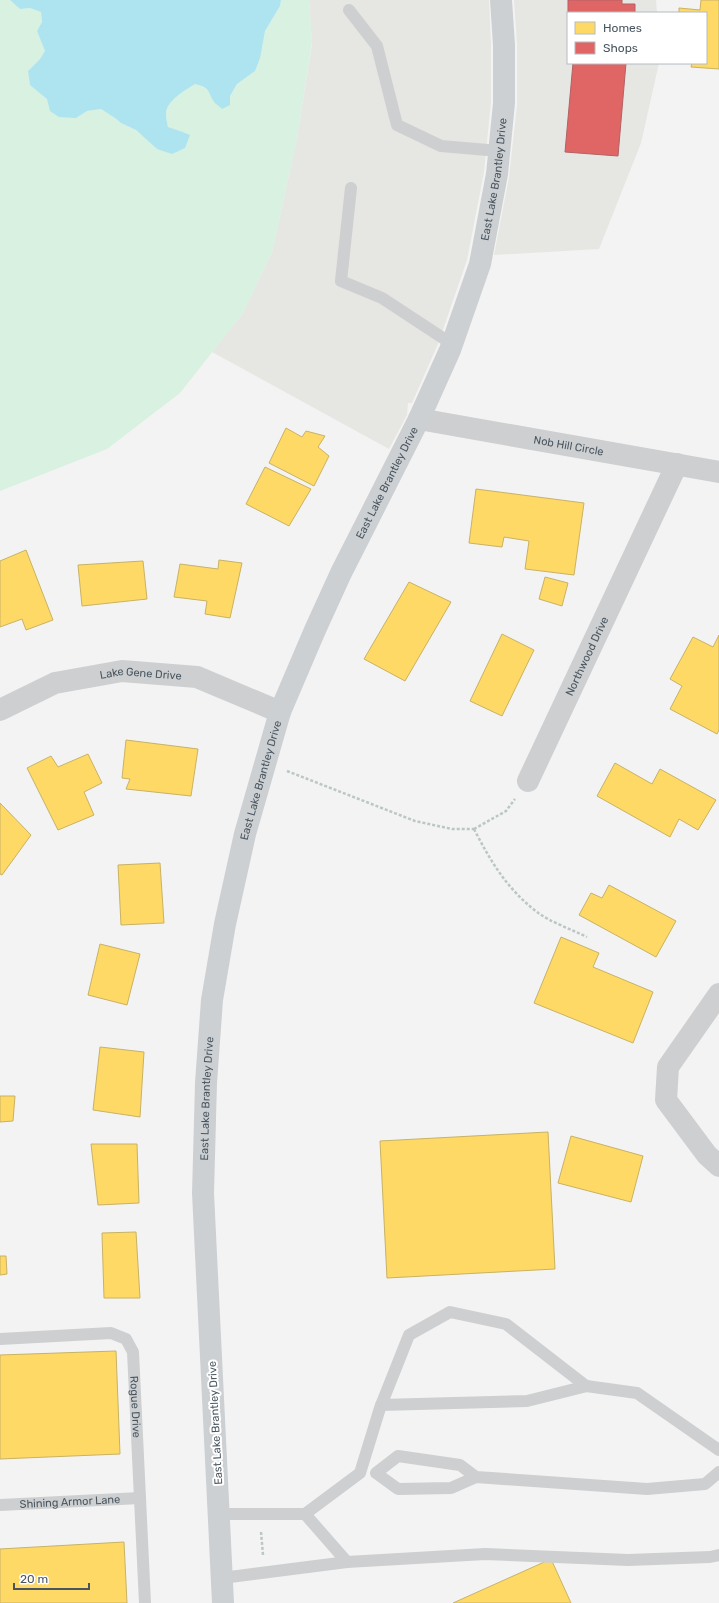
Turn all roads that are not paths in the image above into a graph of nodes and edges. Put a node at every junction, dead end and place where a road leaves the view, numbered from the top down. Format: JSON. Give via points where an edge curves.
{"nodes":[{"id":1,"x":502,"y":0,"type":"edge"},
{"id":2,"x":348,"y":10,"type":"dead end"},
{"id":3,"x":499,"y":151,"type":"junction"},
{"id":4,"x":351,"y":188,"type":"dead end"},
{"id":5,"x":452,"y":344,"type":"junction"},
{"id":6,"x":419,"y":419,"type":"junction"},
{"id":7,"x":677,"y":464,"type":"junction"},
{"id":8,"x":719,"y":472,"type":"edge"},
{"id":9,"x":0,"y":710,"type":"edge"},
{"id":10,"x":280,"y":712,"type":"junction"},
{"id":11,"x":528,"y":781,"type":"road end"},
{"id":12,"x":719,"y":994,"type":"edge"},
{"id":13,"x":719,"y":1166,"type":"edge"},
{"id":14,"x":0,"y":1339,"type":"edge"},
{"id":15,"x":587,"y":1386,"type":"junction"},
{"id":16,"x":381,"y":1405,"type":"junction"},
{"id":17,"x":719,"y":1450,"type":"edge"},
{"id":18,"x":719,"y":1472,"type":"edge"},
{"id":19,"x":360,"y":1473,"type":"junction"},
{"id":20,"x":376,"y":1473,"type":"junction"},
{"id":21,"x":476,"y":1477,"type":"junction"},
{"id":22,"x":140,"y":1498,"type":"junction"},
{"id":23,"x":0,"y":1505,"type":"edge"},
{"id":24,"x":219,"y":1514,"type":"junction"},
{"id":25,"x":305,"y":1514,"type":"junction"},
{"id":26,"x":719,"y":1555,"type":"edge"},
{"id":27,"x":347,"y":1562,"type":"junction"},
{"id":28,"x":222,"y":1578,"type":"junction"},
{"id":29,"x":145,"y":1603,"type":"edge"},
{"id":30,"x":223,"y":1603,"type":"edge"}],
"edges":[{"from":1,"to":3,"type":"street","name":"East Lake Brantley Drive","via":[[504,103]]},
{"from":2,"to":3,"type":"lane","via":[[377,46],[397,126],[441,146]]},
{"from":3,"to":5,"type":"street","name":"East Lake Brantley Drive","via":[[480,264]]},
{"from":4,"to":5,"type":"lane","via":[[341,281],[382,298]]},
{"from":5,"to":6,"type":"street","name":"East Lake Brantley Drive"},
{"from":6,"to":7,"type":"street","name":"Nob Hill Circle"},
{"from":6,"to":10,"type":"street","name":"East Lake Brantley Drive","via":[[335,587]]},
{"from":7,"to":8,"type":"street","name":"Nob Hill Circle"},
{"from":7,"to":11,"type":"street","name":"Northwood Drive"},
{"from":9,"to":10,"type":"street","name":"Lake Gene Drive","via":[[55,683],[122,671],[198,676]]},
{"from":10,"to":24,"type":"street","name":"East Lake Brantley Drive","via":[[245,834],[225,924],[212,1000],[206,1083],[204,1193]]},
{"from":12,"to":13,"type":"street","via":[[668,1067],[666,1100],[707,1155]]},
{"from":14,"to":22,"type":"lane","name":"Rogue Drive","via":[[111,1333],[126,1338],[133,1352]]},
{"from":15,"to":16,"type":"lane","via":[[527,1401]]},
{"from":15,"to":16,"type":"lane","via":[[506,1324],[450,1312],[409,1334]]},
{"from":15,"to":17,"type":"lane","via":[[637,1393]]},
{"from":16,"to":19,"type":"lane"},
{"from":18,"to":21,"type":"lane","via":[[705,1484],[647,1489]]},
{"from":19,"to":20,"type":"lane"},
{"from":19,"to":25,"type":"lane"},
{"from":20,"to":21,"type":"lane","via":[[398,1489],[451,1488]]},
{"from":20,"to":21,"type":"lane","via":[[398,1456],[460,1465]]},
{"from":22,"to":23,"type":"lane","name":"Shining Armor Lane"},
{"from":22,"to":29,"type":"lane","name":"Rogue Drive"},
{"from":24,"to":25,"type":"lane"},
{"from":24,"to":28,"type":"street","name":"East Lake Brantley Drive"},
{"from":25,"to":27,"type":"lane"},
{"from":26,"to":27,"type":"lane","via":[[628,1560],[485,1554]]},
{"from":27,"to":28,"type":"lane"},
{"from":28,"to":30,"type":"street","name":"East Lake Brantley Drive"}]}
